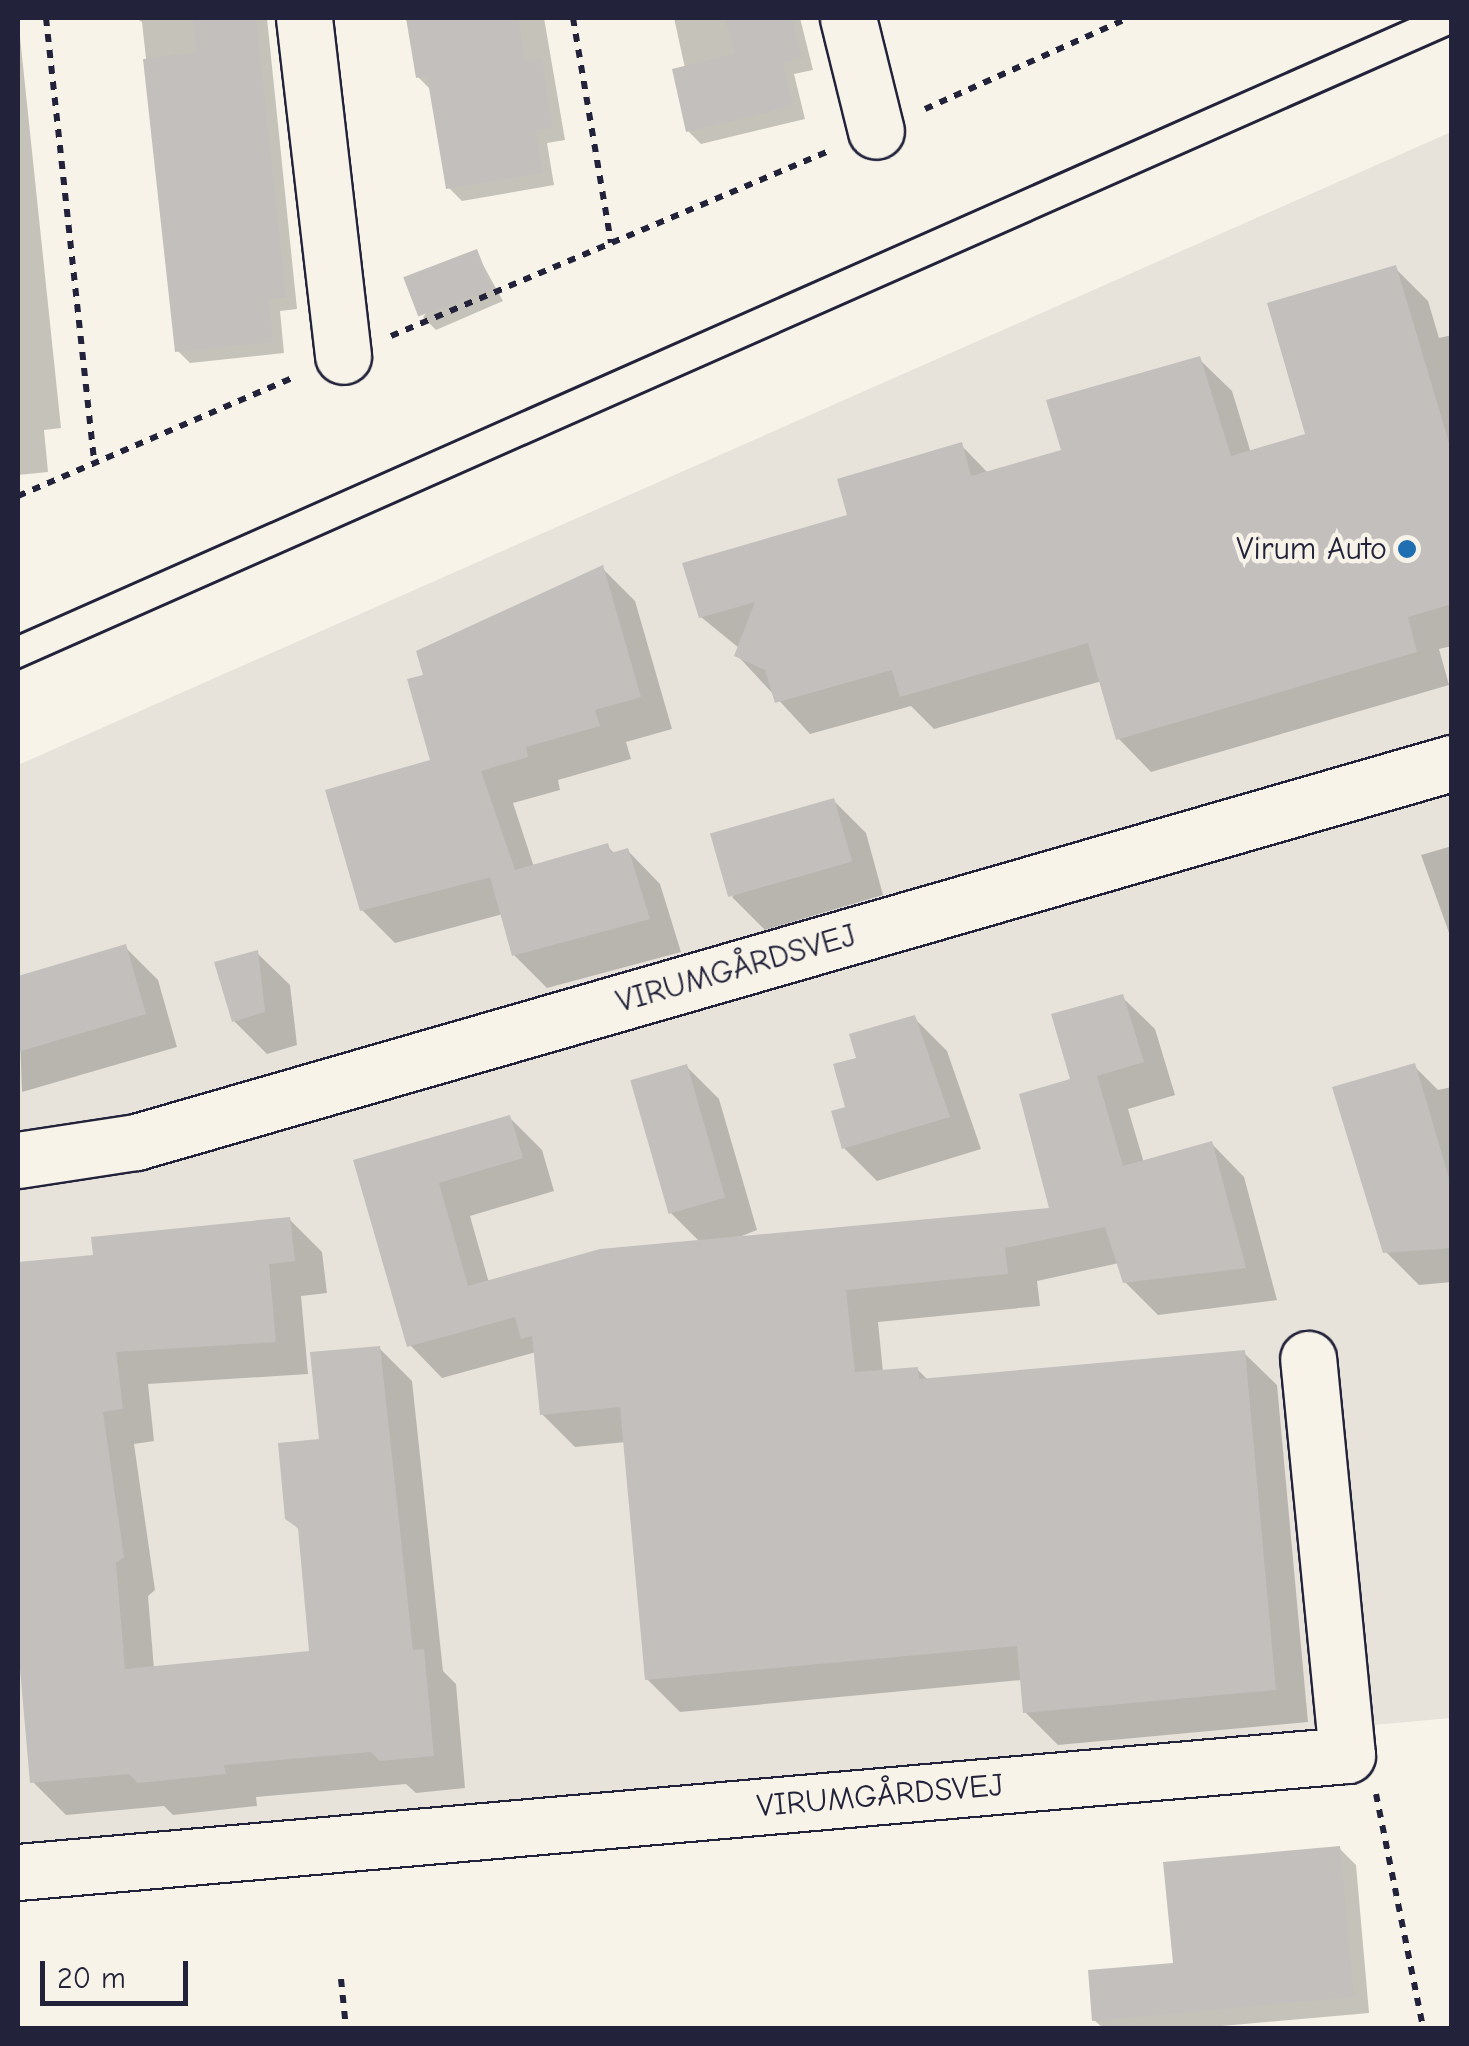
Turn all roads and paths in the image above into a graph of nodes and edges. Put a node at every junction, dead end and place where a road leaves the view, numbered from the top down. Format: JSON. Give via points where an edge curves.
{"nodes":[{"id":1,"x":46,"y":18,"type":"edge"},
{"id":2,"x":304,"y":18,"type":"edge"},
{"id":3,"x":573,"y":18,"type":"edge"},
{"id":4,"x":848,"y":18,"type":"edge"},
{"id":5,"x":1128,"y":18,"type":"edge"},
{"id":6,"x":876,"y":131,"type":"junction"},
{"id":7,"x":611,"y":244,"type":"junction"},
{"id":8,"x":343,"y":356,"type":"junction"},
{"id":9,"x":94,"y":462,"type":"junction"},
{"id":10,"x":18,"y":496,"type":"edge"},
{"id":11,"x":1452,"y":764,"type":"edge"},
{"id":12,"x":18,"y":1160,"type":"edge"},
{"id":13,"x":1308,"y":1359,"type":"dead end"},
{"id":14,"x":1347,"y":1755,"type":"junction"},
{"id":15,"x":18,"y":1872,"type":"edge"},
{"id":16,"x":342,"y":1979,"type":"dead end"},
{"id":17,"x":346,"y":2028,"type":"edge"},
{"id":18,"x":1423,"y":2028,"type":"edge"}],
"edges":[{"from":1,"to":9,"type":"path"},
{"from":2,"to":8,"type":"street"},
{"from":3,"to":7,"type":"path"},
{"from":4,"to":6,"type":"street"},
{"from":5,"to":6,"type":"path"},
{"from":6,"to":7,"type":"path"},
{"from":7,"to":8,"type":"path"},
{"from":8,"to":9,"type":"path"},
{"from":9,"to":10,"type":"path"},
{"from":11,"to":12,"type":"street","name":"VIRUMGÅRDSVEJ","via":[[136,1142]]},
{"from":13,"to":14,"type":"street"},
{"from":14,"to":15,"type":"street","name":"VIRUMGÅRDSVEJ"},
{"from":14,"to":18,"type":"path","via":[[1373,1778]]},
{"from":16,"to":17,"type":"path"}]}
